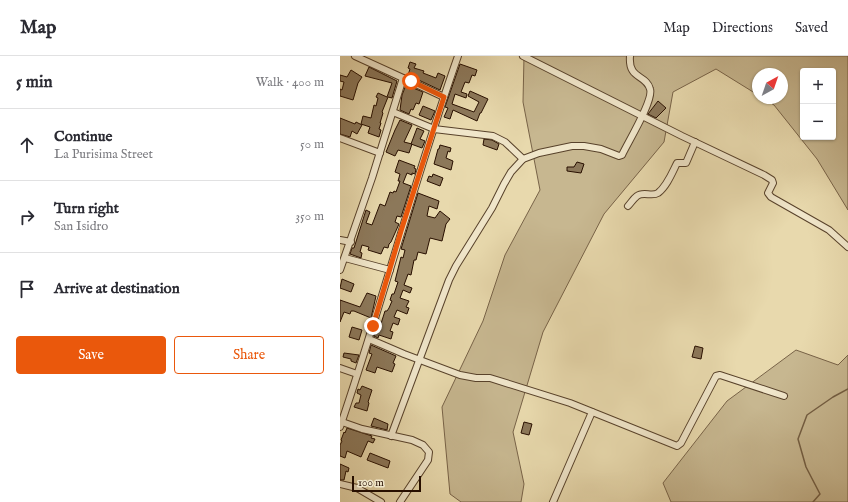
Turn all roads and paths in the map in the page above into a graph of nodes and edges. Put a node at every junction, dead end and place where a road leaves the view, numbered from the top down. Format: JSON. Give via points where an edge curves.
{"nodes":[{"id":1,"x":355,"y":56,"type":"edge"},
{"id":2,"x":458,"y":56,"type":"edge"},
{"id":3,"x":523,"y":56,"type":"edge"},
{"id":4,"x":630,"y":56,"type":"edge"},
{"id":5,"x":403,"y":78,"type":"junction"},
{"id":6,"x":444,"y":97,"type":"junction"},
{"id":7,"x":393,"y":112,"type":"junction"},
{"id":8,"x":642,"y":116,"type":"junction"},
{"id":9,"x":434,"y":129,"type":"junction"},
{"id":10,"x":340,"y":138,"type":"edge"},
{"id":11,"x":695,"y":142,"type":"junction"},
{"id":12,"x":380,"y":153,"type":"junction"},
{"id":13,"x":523,"y":159,"type":"junction"},
{"id":14,"x":628,"y":206,"type":"dead end"},
{"id":15,"x":340,"y":240,"type":"edge"},
{"id":16,"x":350,"y":242,"type":"junction"},
{"id":17,"x":848,"y":246,"type":"edge"},
{"id":18,"x":345,"y":258,"type":"junction"},
{"id":19,"x":340,"y":270,"type":"edge"},
{"id":20,"x":390,"y":270,"type":"junction"},
{"id":21,"x":369,"y":339,"type":"junction"},
{"id":22,"x":419,"y":360,"type":"junction"},
{"id":23,"x":340,"y":368,"type":"edge"},
{"id":24,"x":358,"y":374,"type":"junction"},
{"id":25,"x":784,"y":396,"type":"dead end"},
{"id":26,"x":592,"y":412,"type":"junction"},
{"id":27,"x":341,"y":424,"type":"edge"},
{"id":28,"x":391,"y":436,"type":"junction"},
{"id":29,"x":340,"y":484,"type":"edge"},
{"id":30,"x":381,"y":502,"type":"edge"},
{"id":31,"x":400,"y":502,"type":"edge"},
{"id":32,"x":553,"y":502,"type":"edge"}],
"edges":[{"from":1,"to":5,"type":"street"},
{"from":2,"to":6,"type":"street"},
{"from":3,"to":8,"type":"street"},
{"from":4,"to":8,"type":"street","via":[[632,71],[650,88],[650,96]]},
{"from":5,"to":6,"type":"street"},
{"from":5,"to":7,"type":"street"},
{"from":6,"to":9,"type":"street"},
{"from":7,"to":9,"type":"street"},
{"from":7,"to":12,"type":"street"},
{"from":8,"to":11,"type":"street"},
{"from":8,"to":13,"type":"street","via":[[622,155],[601,149],[572,146]]},
{"from":9,"to":13,"type":"street","via":[[493,136],[505,142]]},
{"from":9,"to":20,"type":"street"},
{"from":10,"to":12,"type":"street"},
{"from":11,"to":14,"type":"street","via":[[686,163],[677,163],[658,193],[637,196]]},
{"from":11,"to":17,"type":"street","via":[[772,180],[768,193],[771,197],[829,230]]},
{"from":12,"to":16,"type":"street"},
{"from":13,"to":22,"type":"street","via":[[511,172],[456,266]]},
{"from":15,"to":16,"type":"street"},
{"from":16,"to":18,"type":"street"},
{"from":18,"to":19,"type":"street"},
{"from":18,"to":20,"type":"street"},
{"from":20,"to":21,"type":"street"},
{"from":21,"to":22,"type":"street"},
{"from":21,"to":24,"type":"street"},
{"from":22,"to":26,"type":"street","via":[[460,376],[490,378]]},
{"from":22,"to":28,"type":"street"},
{"from":23,"to":24,"type":"street"},
{"from":24,"to":27,"type":"street"},
{"from":25,"to":26,"type":"street","via":[[720,375],[716,376],[681,443],[677,446]]},
{"from":26,"to":32,"type":"street"},
{"from":27,"to":28,"type":"street"},
{"from":28,"to":31,"type":"street","via":[[412,440],[423,445],[429,452],[428,460]]},
{"from":29,"to":30,"type":"street","via":[[357,488]]}]}
